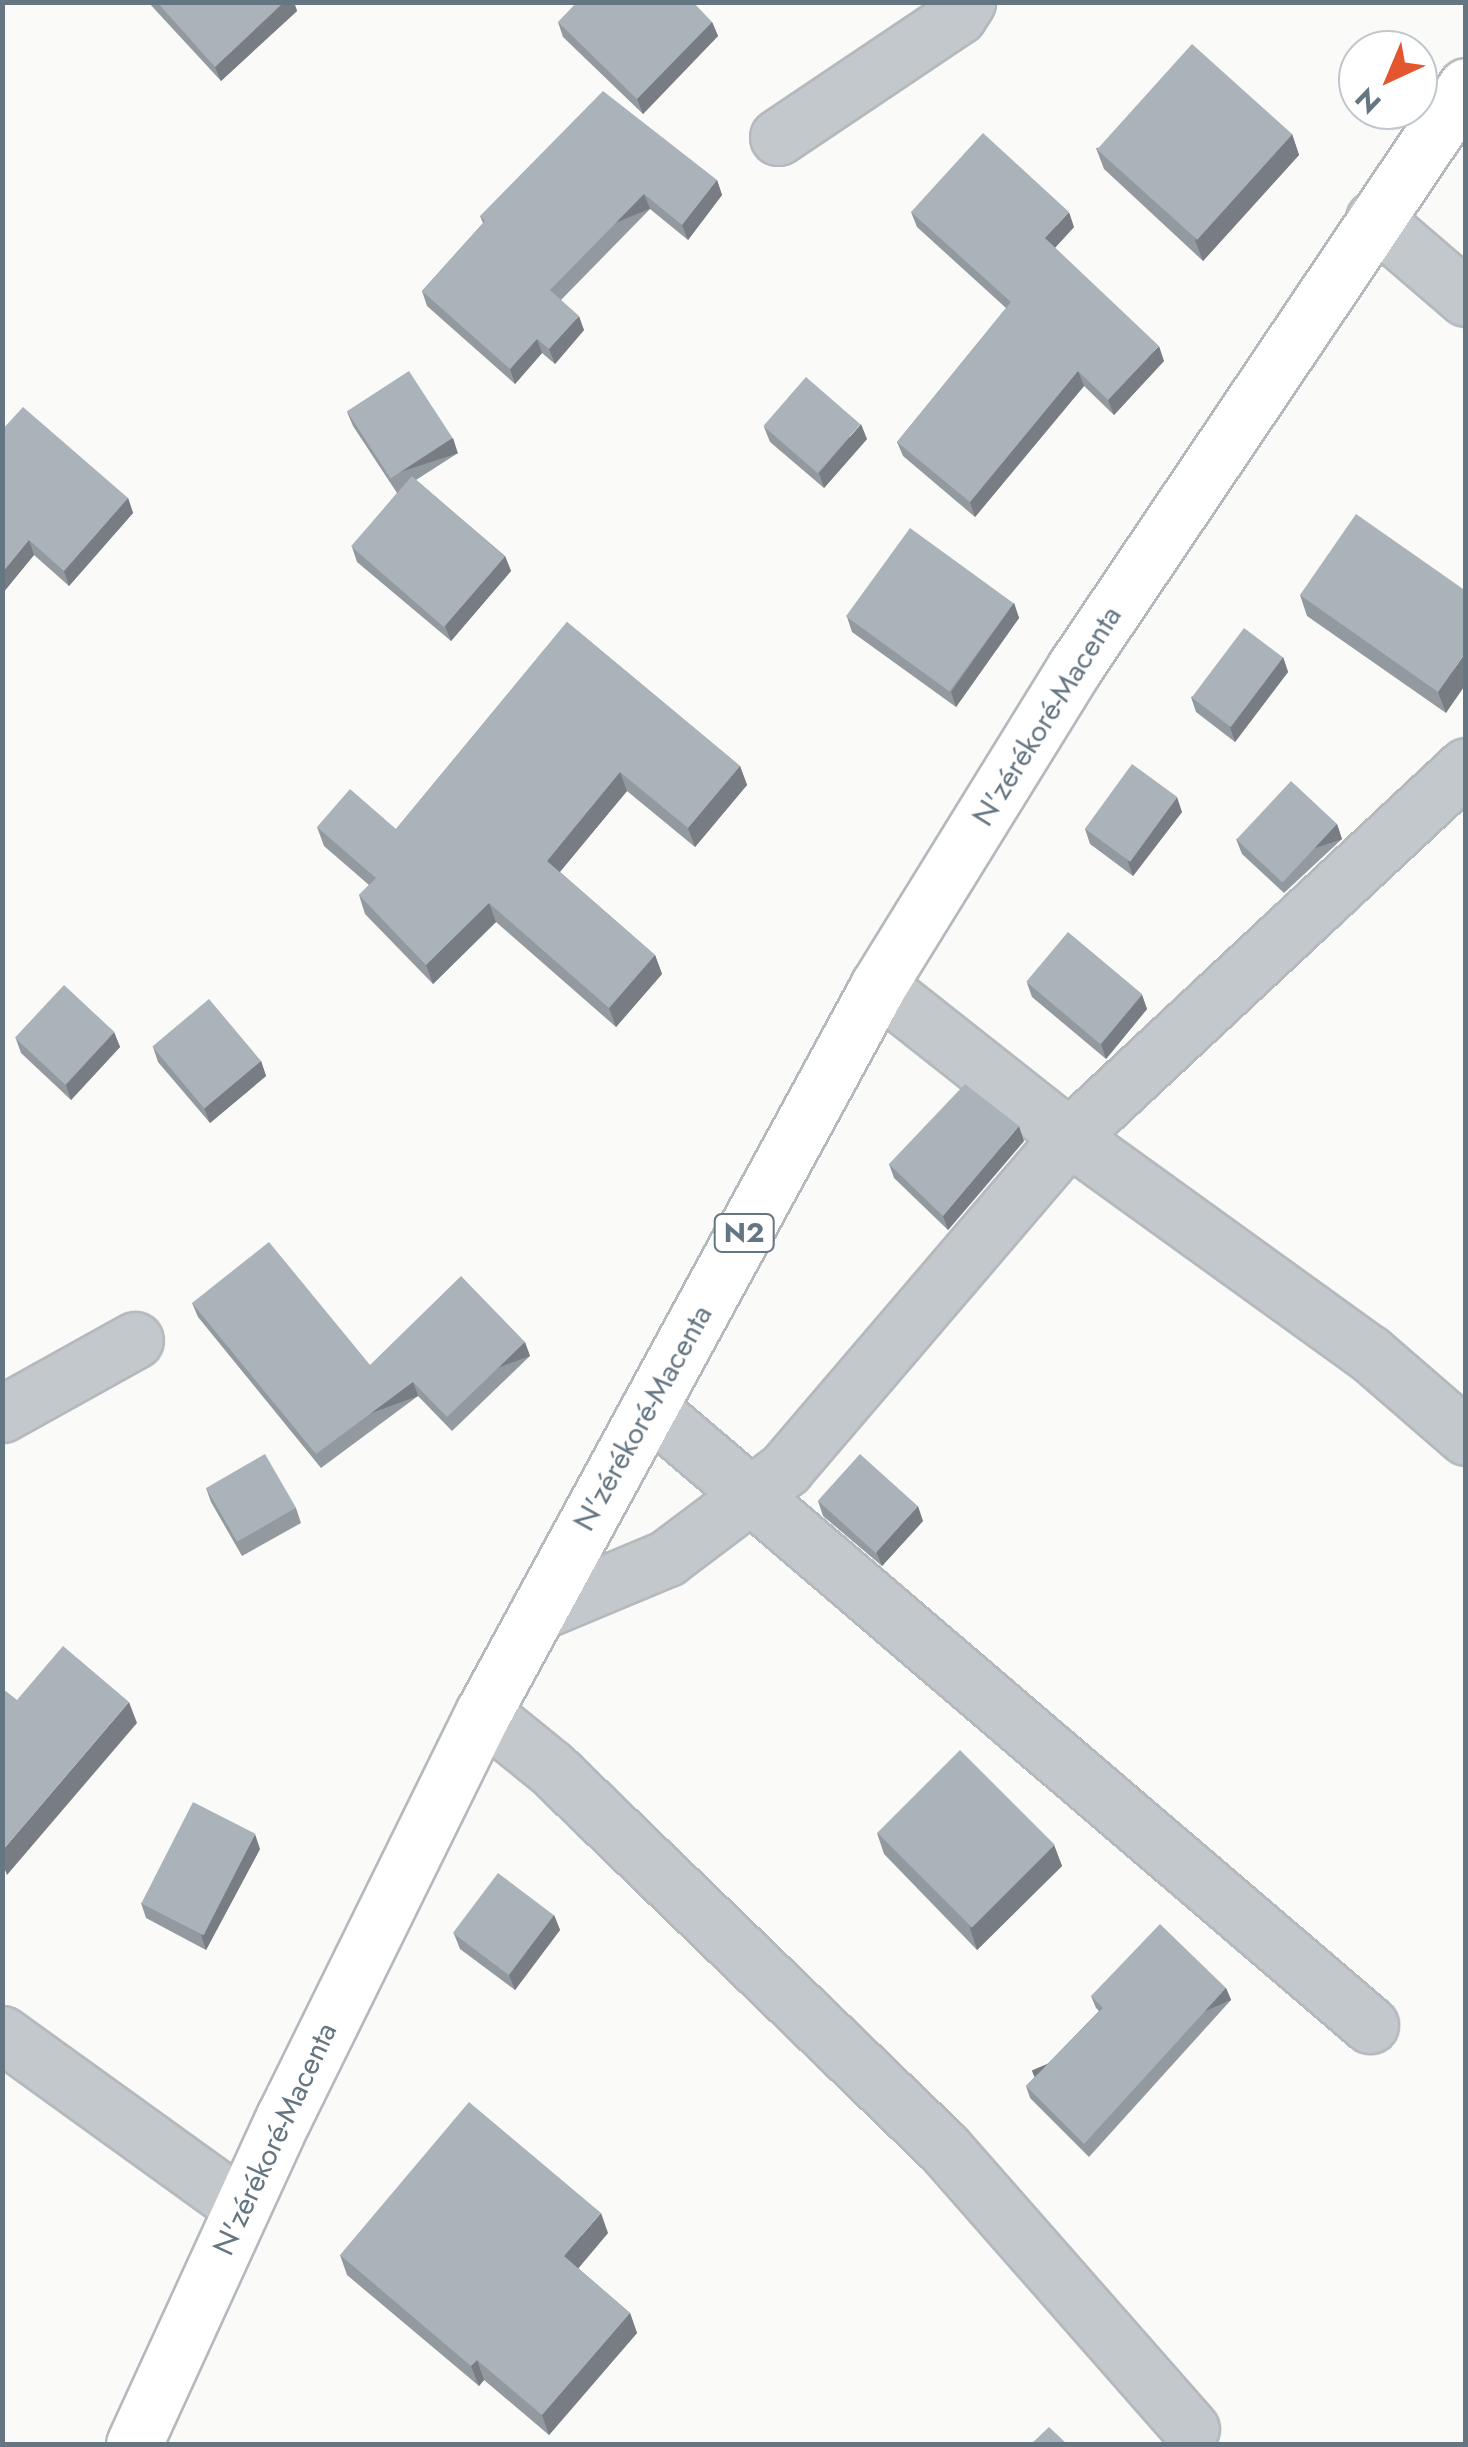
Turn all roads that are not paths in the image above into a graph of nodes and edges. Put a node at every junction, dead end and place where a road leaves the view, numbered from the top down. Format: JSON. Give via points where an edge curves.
{"nodes":[{"id":1,"x":967,"y":2,"type":"edge"},
{"id":2,"x":1466,"y":86,"type":"edge"},
{"id":3,"x":778,"y":137,"type":"dead end"},
{"id":4,"x":1374,"y":219,"type":"junction"},
{"id":5,"x":1466,"y":298,"type":"edge"},
{"id":6,"x":1466,"y":766,"type":"edge"},
{"id":7,"x":878,"y":986,"type":"junction"},
{"id":8,"x":1068,"y":1138,"type":"junction"},
{"id":9,"x":135,"y":1340,"type":"dead end"},
{"id":10,"x":649,"y":1408,"type":"junction"},
{"id":11,"x":2,"y":1414,"type":"edge"},
{"id":12,"x":1466,"y":1437,"type":"edge"},
{"id":13,"x":752,"y":1494,"type":"junction"},
{"id":14,"x":538,"y":1612,"type":"junction"},
{"id":15,"x":483,"y":1713,"type":"junction"},
{"id":16,"x":1370,"y":2025,"type":"dead end"},
{"id":17,"x":2,"y":2034,"type":"edge"},
{"id":18,"x":242,"y":2208,"type":"junction"},
{"id":19,"x":1191,"y":2429,"type":"dead end"},
{"id":20,"x":134,"y":2444,"type":"edge"}],
"edges":[{"from":1,"to":3,"type":"street","via":[[958,16]]},
{"from":2,"to":4,"type":"highway","name":"N'zérékoré-Macenta","number":"N2"},
{"from":4,"to":5,"type":"street"},
{"from":4,"to":7,"type":"highway","name":"N'zérékoré-Macenta","number":"N2","via":[[1075,667]]},
{"from":6,"to":8,"type":"street"},
{"from":7,"to":8,"type":"street"},
{"from":7,"to":10,"type":"highway","name":"N'zérékoré-Macenta","number":"N2"},
{"from":8,"to":12,"type":"street","via":[[1369,1353]]},
{"from":8,"to":13,"type":"street","via":[[785,1469]]},
{"from":9,"to":11,"type":"street"},
{"from":10,"to":13,"type":"street"},
{"from":10,"to":14,"type":"highway","name":"N'zérékoré-Macenta","number":"N2"},
{"from":13,"to":14,"type":"street","via":[[667,1558]]},
{"from":13,"to":16,"type":"street"},
{"from":14,"to":15,"type":"highway","name":"N'zérékoré-Macenta","number":"N2"},
{"from":15,"to":18,"type":"highway","name":"N'zérékoré-Macenta","number":"N2"},
{"from":15,"to":19,"type":"street","via":[[551,1768],[944,2148]]},
{"from":17,"to":18,"type":"street"},
{"from":18,"to":20,"type":"highway","name":"N'zérékoré-Macenta","number":"N2"}]}
